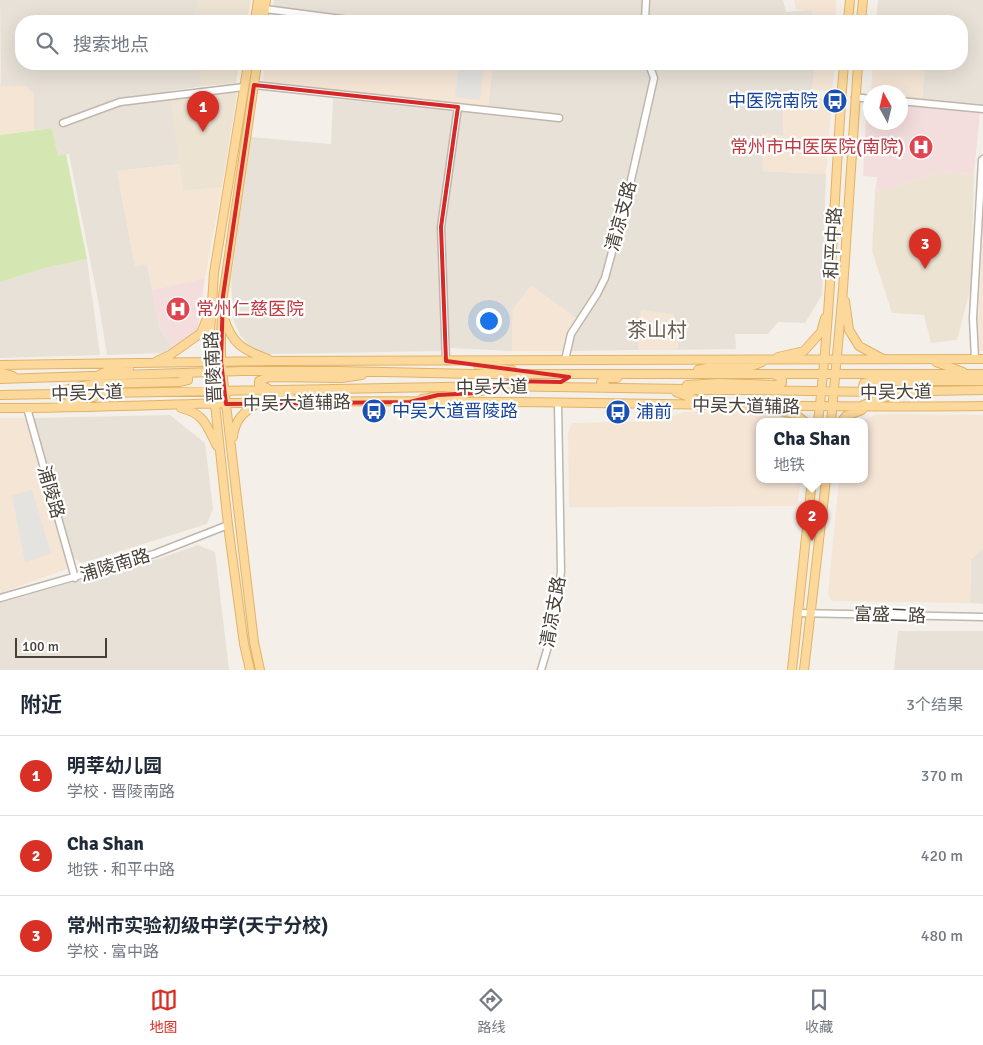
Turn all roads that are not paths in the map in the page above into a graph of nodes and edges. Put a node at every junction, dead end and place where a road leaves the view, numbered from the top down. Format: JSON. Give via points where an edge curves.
{"nodes":[{"id":1,"x":258,"y":0,"type":"edge"},
{"id":2,"x":266,"y":0,"type":"edge"},
{"id":3,"x":646,"y":0,"type":"edge"},
{"id":4,"x":850,"y":0,"type":"edge"},
{"id":5,"x":863,"y":0,"type":"edge"},
{"id":6,"x":265,"y":9,"type":"junction"},
{"id":7,"x":256,"y":15,"type":"edge"},
{"id":8,"x":264,"y":15,"type":"edge"},
{"id":9,"x":311,"y":15,"type":"edge"},
{"id":10,"x":645,"y":15,"type":"edge"},
{"id":11,"x":849,"y":15,"type":"edge"},
{"id":12,"x":862,"y":15,"type":"edge"},
{"id":13,"x":247,"y":70,"type":"edge"},
{"id":14,"x":256,"y":70,"type":"edge"},
{"id":15,"x":652,"y":70,"type":"edge"},
{"id":16,"x":844,"y":70,"type":"edge"},
{"id":17,"x":857,"y":70,"type":"edge"},
{"id":18,"x":254,"y":85,"type":"junction"},
{"id":19,"x":244,"y":87,"type":"junction"},
{"id":20,"x":855,"y":97,"type":"junction"},
{"id":21,"x":863,"y":98,"type":"edge"},
{"id":22,"x":908,"y":102,"type":"edge"},
{"id":23,"x":458,"y":107,"type":"junction"},
{"id":24,"x":983,"y":109,"type":"edge"},
{"id":25,"x":559,"y":118,"type":"dead end"},
{"id":26,"x":63,"y":123,"type":"dead end"},
{"id":27,"x":983,"y":159,"type":"edge"},
{"id":28,"x":843,"y":289,"type":"junction"},
{"id":29,"x":830,"y":302,"type":"junction"},
{"id":30,"x":211,"y":309,"type":"junction"},
{"id":31,"x":222,"y":312,"type":"junction"},
{"id":32,"x":979,"y":359,"type":"edge"},
{"id":33,"x":565,"y":360,"type":"junction"},
{"id":34,"x":767,"y":360,"type":"junction"},
{"id":35,"x":825,"y":360,"type":"junction"},
{"id":36,"x":837,"y":360,"type":"junction"},
{"id":37,"x":885,"y":360,"type":"junction"},
{"id":38,"x":926,"y":360,"type":"junction"},
{"id":39,"x":222,"y":361,"type":"junction"},
{"id":40,"x":274,"y":361,"type":"junction"},
{"id":41,"x":380,"y":361,"type":"junction"},
{"id":42,"x":446,"y":361,"type":"junction"},
{"id":43,"x":460,"y":361,"type":"junction"},
{"id":44,"x":154,"y":362,"type":"junction"},
{"id":45,"x":209,"y":362,"type":"junction"},
{"id":46,"x":0,"y":365,"type":"edge"},
{"id":47,"x":338,"y":371,"type":"junction"},
{"id":48,"x":0,"y":372,"type":"edge"},
{"id":49,"x":223,"y":372,"type":"junction"},
{"id":50,"x":378,"y":372,"type":"junction"},
{"id":51,"x":211,"y":373,"type":"junction"},
{"id":52,"x":680,"y":373,"type":"junction"},
{"id":53,"x":714,"y":373,"type":"junction"},
{"id":54,"x":770,"y":373,"type":"junction"},
{"id":55,"x":824,"y":373,"type":"junction"},
{"id":56,"x":836,"y":373,"type":"junction"},
{"id":57,"x":182,"y":374,"type":"junction"},
{"id":58,"x":528,"y":374,"type":"junction"},
{"id":59,"x":562,"y":374,"type":"junction"},
{"id":60,"x":967,"y":374,"type":"junction"},
{"id":61,"x":983,"y":374,"type":"edge"},
{"id":62,"x":94,"y":377,"type":"junction"},
{"id":63,"x":0,"y":379,"type":"edge"},
{"id":64,"x":22,"y":379,"type":"junction"},
{"id":65,"x":983,"y":381,"type":"edge"},
{"id":66,"x":496,"y":386,"type":"junction"},
{"id":67,"x":469,"y":387,"type":"junction"},
{"id":68,"x":610,"y":389,"type":"junction"},
{"id":69,"x":648,"y":389,"type":"junction"},
{"id":70,"x":670,"y":389,"type":"junction"},
{"id":71,"x":213,"y":390,"type":"junction"},
{"id":72,"x":224,"y":390,"type":"junction"},
{"id":73,"x":252,"y":390,"type":"junction"},
{"id":74,"x":271,"y":390,"type":"junction"},
{"id":75,"x":983,"y":390,"type":"edge"},
{"id":76,"x":133,"y":391,"type":"junction"},
{"id":77,"x":822,"y":392,"type":"junction"},
{"id":78,"x":834,"y":392,"type":"junction"},
{"id":79,"x":874,"y":392,"type":"junction"},
{"id":80,"x":902,"y":392,"type":"junction"},
{"id":81,"x":46,"y":394,"type":"junction"},
{"id":82,"x":0,"y":395,"type":"edge"},
{"id":83,"x":307,"y":402,"type":"junction"},
{"id":84,"x":410,"y":402,"type":"junction"},
{"id":85,"x":259,"y":403,"type":"junction"},
{"id":86,"x":558,"y":403,"type":"junction"},
{"id":87,"x":214,"y":404,"type":"junction"},
{"id":88,"x":226,"y":404,"type":"junction"},
{"id":89,"x":172,"y":405,"type":"junction"},
{"id":90,"x":712,"y":406,"type":"junction"},
{"id":91,"x":758,"y":406,"type":"junction"},
{"id":92,"x":983,"y":406,"type":"edge"},
{"id":93,"x":55,"y":407,"type":"junction"},
{"id":94,"x":820,"y":407,"type":"junction"},
{"id":95,"x":833,"y":407,"type":"junction"},
{"id":96,"x":856,"y":407,"type":"junction"},
{"id":97,"x":0,"y":408,"type":"edge"},
{"id":98,"x":27,"y":408,"type":"junction"},
{"id":99,"x":880,"y":408,"type":"junction"},
{"id":100,"x":800,"y":418,"type":"edge"},
{"id":101,"x":819,"y":418,"type":"edge"},
{"id":102,"x":832,"y":418,"type":"edge"},
{"id":103,"x":844,"y":418,"type":"edge"},
{"id":104,"x":220,"y":453,"type":"junction"},
{"id":105,"x":231,"y":454,"type":"junction"},
{"id":106,"x":812,"y":483,"type":"edge"},
{"id":107,"x":826,"y":483,"type":"edge"},
{"id":108,"x":228,"y":525,"type":"junction"},
{"id":109,"x":75,"y":578,"type":"junction"},
{"id":110,"x":0,"y":598,"type":"edge"},
{"id":111,"x":798,"y":613,"type":"junction"},
{"id":112,"x":811,"y":613,"type":"junction"},
{"id":113,"x":983,"y":617,"type":"edge"},
{"id":114,"x":250,"y":670,"type":"edge"},
{"id":115,"x":260,"y":670,"type":"edge"},
{"id":116,"x":540,"y":670,"type":"edge"},
{"id":117,"x":792,"y":670,"type":"edge"},
{"id":118,"x":804,"y":670,"type":"edge"}],
"edges":[{"from":1,"to":7,"type":"main road"},
{"from":2,"to":6,"type":"main road"},
{"from":3,"to":10,"type":"street"},
{"from":4,"to":11,"type":"main road"},
{"from":5,"to":12,"type":"main road"},
{"from":6,"to":8,"type":"main road"},
{"from":6,"to":9,"type":"street"},
{"from":13,"to":19,"type":"main road","name":"晋陵南路"},
{"from":14,"to":18,"type":"main road","name":"晋陵南路"},
{"from":15,"to":33,"type":"street","name":"清凉支路","via":[[654,78],[630,189],[605,278],[571,334]]},
{"from":16,"to":29,"type":"main road","name":"和平中路"},
{"from":17,"to":20,"type":"main road","name":"和平中路"},
{"from":18,"to":23,"type":"street"},
{"from":18,"to":31,"type":"main road","name":"晋陵南路"},
{"from":19,"to":26,"type":"street","via":[[120,102]]},
{"from":19,"to":30,"type":"main road","name":"晋陵南路"},
{"from":20,"to":21,"type":"street"},
{"from":20,"to":28,"type":"main road","name":"和平中路"},
{"from":22,"to":24,"type":"street"},
{"from":23,"to":25,"type":"street"},
{"from":23,"to":42,"type":"street","via":[[441,227]]},
{"from":27,"to":32,"type":"street","via":[[973,318]]},
{"from":28,"to":36,"type":"main road","name":"和平中路"},
{"from":28,"to":37,"type":"main road","via":[[849,330],[859,346]]},
{"from":29,"to":34,"type":"main road","via":[[821,332],[804,351]]},
{"from":29,"to":35,"type":"main road","name":"和平中路"},
{"from":30,"to":44,"type":"main road","via":[[200,333],[170,355]]},
{"from":30,"to":45,"type":"main road","name":"晋陵南路"},
{"from":31,"to":39,"type":"main road","name":"晋陵南路"},
{"from":31,"to":40,"type":"main road","via":[[227,329],[238,343],[247,351]]},
{"from":32,"to":38,"type":"main road"},
{"from":33,"to":34,"type":"main road"},
{"from":33,"to":43,"type":"main road"},
{"from":34,"to":35,"type":"main road"},
{"from":34,"to":52,"type":"main road","via":[[752,366],[716,366]]},
{"from":35,"to":36,"type":"main road"},
{"from":35,"to":55,"type":"main road","name":"和平中路"},
{"from":36,"to":37,"type":"main road"},
{"from":36,"to":56,"type":"main road","name":"和平中路"},
{"from":37,"to":38,"type":"main road"},
{"from":38,"to":60,"type":"main road"},
{"from":39,"to":40,"type":"main road"},
{"from":39,"to":45,"type":"main road"},
{"from":39,"to":49,"type":"main road","name":"晋陵南路"},
{"from":40,"to":41,"type":"main road"},
{"from":41,"to":42,"type":"main road"},
{"from":41,"to":47,"type":"main road"},
{"from":42,"to":43,"type":"main road"},
{"from":43,"to":58,"type":"main road"},
{"from":44,"to":45,"type":"main road"},
{"from":44,"to":46,"type":"main road"},
{"from":44,"to":62,"type":"main road","via":[[112,369]]},
{"from":45,"to":51,"type":"main road","name":"晋陵南路"},
{"from":47,"to":49,"type":"main road","name":"中吴大道"},
{"from":47,"to":50,"type":"main road","name":"中吴大道"},
{"from":48,"to":64,"type":"main road"},
{"from":49,"to":51,"type":"main road","name":"中吴大道"},
{"from":49,"to":72,"type":"main road","name":"晋陵南路"},
{"from":50,"to":58,"type":"main road","name":"中吴大道"},
{"from":50,"to":74,"type":"main road","via":[[341,378],[269,378],[259,381],[259,385]]},
{"from":51,"to":57,"type":"main road","name":"中吴大道"},
{"from":51,"to":71,"type":"main road","name":"晋陵南路"},
{"from":52,"to":53,"type":"main road","name":"中吴大道"},
{"from":52,"to":59,"type":"main road","name":"中吴大道"},
{"from":53,"to":54,"type":"main road","name":"中吴大道"},
{"from":53,"to":68,"type":"main road","via":[[666,378],[608,378],[601,382]]},
{"from":54,"to":55,"type":"main road","name":"中吴大道"},
{"from":54,"to":69,"type":"main road","via":[[782,378],[782,383],[718,383]]},
{"from":55,"to":56,"type":"main road","name":"中吴大道"},
{"from":55,"to":77,"type":"main road","name":"和平中路"},
{"from":56,"to":60,"type":"main road","name":"中吴大道"},
{"from":56,"to":78,"type":"main road","name":"和平中路"},
{"from":57,"to":62,"type":"main road","name":"中吴大道"},
{"from":57,"to":81,"type":"main road","via":[[188,380],[93,384]]},
{"from":58,"to":59,"type":"main road","name":"中吴大道"},
{"from":59,"to":67,"type":"main road","via":[[568,380],[502,381]]},
{"from":60,"to":61,"type":"main road","name":"中吴大道"},
{"from":62,"to":64,"type":"main road","name":"中吴大道"},
{"from":63,"to":64,"type":"main road","name":"中吴大道"},
{"from":65,"to":79,"type":"main road","via":[[864,383],[863,387]]},
{"from":66,"to":67,"type":"main road","name":"中吴大道"},
{"from":66,"to":68,"type":"main road","name":"中吴大道"},
{"from":66,"to":84,"type":"main road","via":[[476,393],[438,395]]},
{"from":67,"to":74,"type":"main road","name":"中吴大道"},
{"from":68,"to":69,"type":"main road","name":"中吴大道"},
{"from":69,"to":70,"type":"main road","name":"中吴大道"},
{"from":70,"to":77,"type":"main road","name":"中吴大道"},
{"from":70,"to":90,"type":"main road"},
{"from":71,"to":72,"type":"main road","name":"中吴大道"},
{"from":71,"to":76,"type":"main road","name":"中吴大道"},
{"from":71,"to":87,"type":"main road","name":"晋陵南路"},
{"from":72,"to":73,"type":"main road","name":"中吴大道"},
{"from":72,"to":88,"type":"main road","name":"晋陵南路"},
{"from":73,"to":74,"type":"main road","name":"中吴大道"},
{"from":73,"to":83,"type":"main road"},
{"from":75,"to":80,"type":"main road","name":"中吴大道"},
{"from":76,"to":81,"type":"main road","name":"中吴大道"},
{"from":76,"to":93,"type":"main road","via":[[123,396],[88,397]]},
{"from":77,"to":78,"type":"main road","name":"中吴大道"},
{"from":77,"to":94,"type":"main road","name":"和平中路"},
{"from":78,"to":79,"type":"main road","name":"中吴大道"},
{"from":78,"to":95,"type":"main road","name":"和平中路"},
{"from":79,"to":80,"type":"main road","name":"中吴大道"},
{"from":80,"to":96,"type":"main road"},
{"from":81,"to":82,"type":"main road","name":"中吴大道"},
{"from":83,"to":84,"type":"main road","name":"中吴大道辅路"},
{"from":83,"to":85,"type":"main road","name":"中吴大道辅路"},
{"from":84,"to":86,"type":"main road","name":"中吴大道辅路"},
{"from":85,"to":88,"type":"main road","name":"中吴大道辅路"},
{"from":85,"to":105,"type":"main road","via":[[243,412],[234,427]]},
{"from":86,"to":90,"type":"main road","name":"中吴大道辅路"},
{"from":86,"to":116,"type":"street","name":"清凉支路","via":[[561,571],[555,623]]},
{"from":87,"to":88,"type":"main road","name":"中吴大道辅路"},
{"from":87,"to":89,"type":"main road","name":"中吴大道辅路"},
{"from":87,"to":104,"type":"main road","name":"晋陵南路"},
{"from":88,"to":105,"type":"main road","name":"晋陵南路"},
{"from":89,"to":93,"type":"main road","name":"中吴大道辅路"},
{"from":89,"to":104,"type":"main road","via":[[195,412],[205,423]]},
{"from":90,"to":91,"type":"main road","name":"中吴大道辅路"},
{"from":91,"to":94,"type":"main road","name":"中吴大道辅路"},
{"from":91,"to":100,"type":"main road"},
{"from":92,"to":99,"type":"main road","name":"中吴大道辅路"},
{"from":93,"to":98,"type":"main road","name":"中吴大道辅路"},
{"from":94,"to":95,"type":"main road","name":"中吴大道辅路"},
{"from":94,"to":101,"type":"main road","name":"和平中路"},
{"from":95,"to":96,"type":"main road","name":"中吴大道辅路"},
{"from":95,"to":102,"type":"main road","name":"和平中路"},
{"from":96,"to":99,"type":"main road","name":"中吴大道辅路"},
{"from":97,"to":98,"type":"main road","name":"中吴大道辅路"},
{"from":98,"to":109,"type":"street","name":"浦陵路"},
{"from":99,"to":103,"type":"main road","via":[[858,410]]},
{"from":104,"to":108,"type":"main road","name":"晋陵南路"},
{"from":105,"to":115,"type":"main road","name":"晋陵南路"},
{"from":106,"to":111,"type":"main road"},
{"from":107,"to":112,"type":"main road"},
{"from":108,"to":109,"type":"street","name":"浦陵南路","via":[[154,554]]},
{"from":108,"to":114,"type":"main road","name":"晋陵南路"},
{"from":109,"to":110,"type":"street","name":"浦陵南路"},
{"from":111,"to":112,"type":"street","name":"富盛二路"},
{"from":111,"to":117,"type":"main road"},
{"from":112,"to":113,"type":"street","name":"富盛二路"},
{"from":112,"to":118,"type":"main road"}]}
